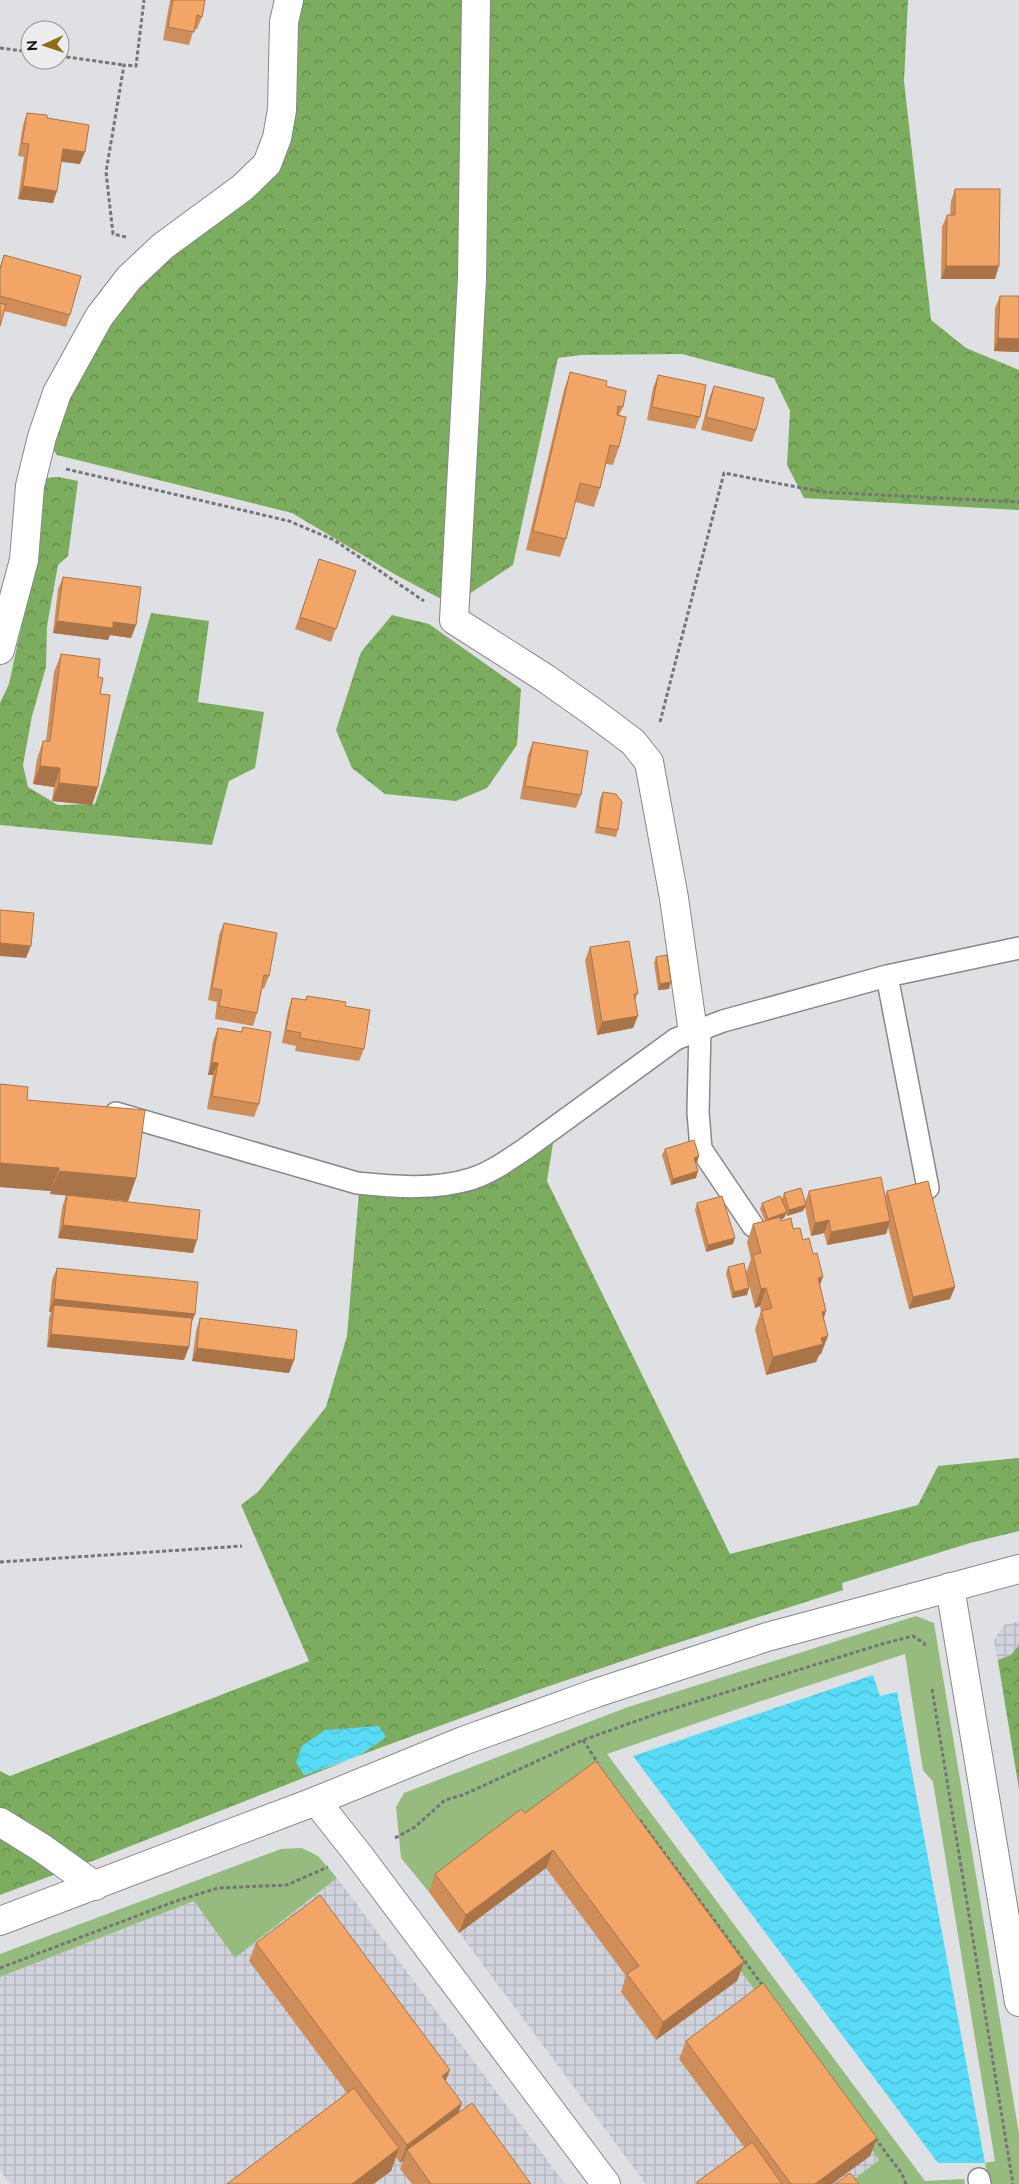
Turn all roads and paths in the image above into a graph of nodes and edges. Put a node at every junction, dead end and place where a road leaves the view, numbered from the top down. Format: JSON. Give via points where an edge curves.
{"nodes":[{"id":1,"x":144,"y":0,"type":"edge"},
{"id":2,"x":289,"y":0,"type":"edge"},
{"id":3,"x":476,"y":0,"type":"edge"},
{"id":4,"x":0,"y":48,"type":"edge"},
{"id":5,"x":20,"y":51,"type":"edge"},
{"id":6,"x":70,"y":57,"type":"edge"},
{"id":7,"x":124,"y":65,"type":"junction"},
{"id":8,"x":163,"y":246,"type":"junction"},
{"id":9,"x":37,"y":462,"type":"junction"},
{"id":10,"x":1019,"y":502,"type":"edge"},
{"id":11,"x":454,"y":620,"type":"junction"},
{"id":12,"x":0,"y":650,"type":"edge"},
{"id":13,"x":649,"y":762,"type":"junction"},
{"id":14,"x":1019,"y":948,"type":"edge"},
{"id":15,"x":887,"y":976,"type":"junction"},
{"id":16,"x":696,"y":1031,"type":"junction"},
{"id":17,"x":101,"y":1109,"type":"edge"},
{"id":18,"x":928,"y":1188,"type":"edge"},
{"id":19,"x":753,"y":1226,"type":"edge"},
{"id":20,"x":242,"y":1546,"type":"dead end"},
{"id":21,"x":0,"y":1562,"type":"edge"},
{"id":22,"x":1019,"y":1568,"type":"edge"},
{"id":23,"x":950,"y":1587,"type":"junction"},
{"id":24,"x":926,"y":1652,"type":"dead end"},
{"id":25,"x":931,"y":1682,"type":"dead end"},
{"id":26,"x":583,"y":1740,"type":"junction"},
{"id":27,"x":598,"y":1764,"type":"edge"},
{"id":28,"x":316,"y":1801,"type":"junction"},
{"id":29,"x":639,"y":1819,"type":"edge"},
{"id":30,"x":0,"y":1822,"type":"edge"},
{"id":31,"x":394,"y":1838,"type":"dead end"},
{"id":32,"x":336,"y":1864,"type":"dead end"},
{"id":33,"x":95,"y":1886,"type":"junction"},
{"id":34,"x":0,"y":1922,"type":"edge"},
{"id":35,"x":0,"y":1968,"type":"edge"},
{"id":36,"x":768,"y":1993,"type":"edge"},
{"id":37,"x":1019,"y":2002,"type":"edge"},
{"id":38,"x":873,"y":2135,"type":"edge"},
{"id":39,"x":606,"y":2184,"type":"edge"},
{"id":40,"x":906,"y":2184,"type":"edge"},
{"id":41,"x":1013,"y":2184,"type":"edge"}],
"edges":[{"from":1,"to":7,"type":"path","via":[[136,66]]},
{"from":2,"to":8,"type":"street","via":[[284,22],[282,110],[268,164],[242,188]]},
{"from":3,"to":11,"type":"street","via":[[472,279]]},
{"from":4,"to":5,"type":"path"},
{"from":6,"to":7,"type":"path"},
{"from":7,"to":8,"type":"path","via":[[106,172],[113,234]]},
{"from":8,"to":9,"type":"street","via":[[129,278],[99,317],[58,393]]},
{"from":9,"to":11,"type":"path","via":[[288,521],[334,540]]},
{"from":9,"to":12,"type":"street","via":[[30,486],[24,560]]},
{"from":10,"to":13,"type":"path","via":[[823,492],[724,473]]},
{"from":11,"to":13,"type":"street","via":[[593,712],[633,742]]},
{"from":13,"to":16,"type":"street"},
{"from":14,"to":15,"type":"lane"},
{"from":15,"to":16,"type":"lane"},
{"from":15,"to":18,"type":"lane"},
{"from":16,"to":17,"type":"lane","via":[[676,1039],[501,1165],[472,1178],[429,1186],[396,1188],[357,1183]]},
{"from":16,"to":19,"type":"lane","via":[[701,1149]]},
{"from":20,"to":21,"type":"path"},
{"from":22,"to":23,"type":"street"},
{"from":23,"to":28,"type":"street","via":[[767,1637],[596,1693],[464,1741]]},
{"from":23,"to":37,"type":"street"},
{"from":24,"to":26,"type":"path","via":[[924,1643],[913,1636],[656,1714]]},
{"from":25,"to":41,"type":"path"},
{"from":26,"to":27,"type":"path"},
{"from":26,"to":31,"type":"path","via":[[463,1795],[445,1800],[415,1827]]},
{"from":28,"to":33,"type":"street"},
{"from":28,"to":39,"type":"street"},
{"from":29,"to":36,"type":"path"},
{"from":30,"to":33,"type":"street"},
{"from":32,"to":35,"type":"path","via":[[287,1885],[218,1888],[176,1900]]},
{"from":33,"to":34,"type":"street"},
{"from":38,"to":40,"type":"path"}]}
